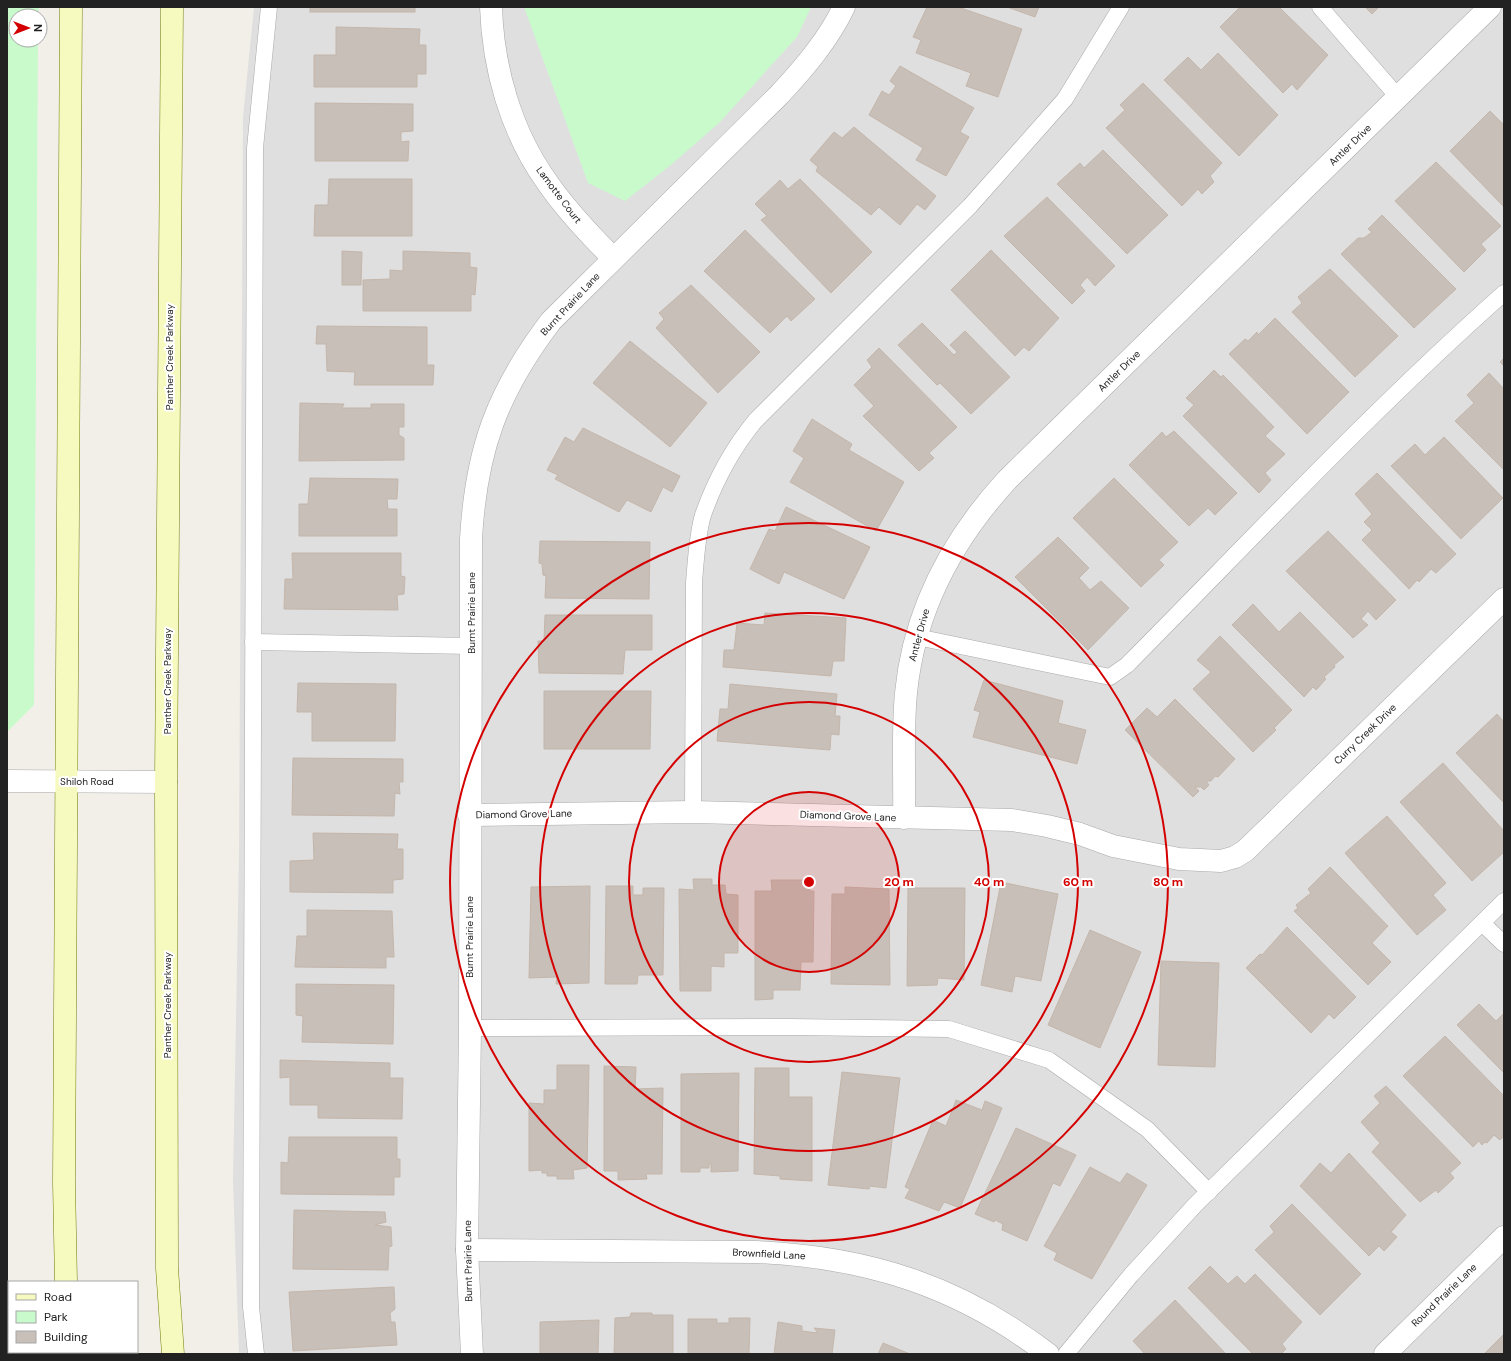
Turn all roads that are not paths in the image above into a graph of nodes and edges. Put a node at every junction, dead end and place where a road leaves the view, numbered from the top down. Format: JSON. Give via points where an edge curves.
{"nodes":[{"id":1,"x":71,"y":7,"type":"edge"},
{"id":2,"x":172,"y":7,"type":"edge"},
{"id":3,"x":270,"y":7,"type":"edge"},
{"id":4,"x":491,"y":7,"type":"edge"},
{"id":5,"x":844,"y":7,"type":"edge"},
{"id":6,"x":1121,"y":7,"type":"edge"},
{"id":7,"x":1320,"y":7,"type":"edge"},
{"id":8,"x":1490,"y":7,"type":"edge"},
{"id":9,"x":1398,"y":97,"type":"junction"},
{"id":10,"x":613,"y":258,"type":"junction"},
{"id":11,"x":1504,"y":293,"type":"edge"},
{"id":12,"x":1504,"y":599,"type":"edge"},
{"id":13,"x":917,"y":637,"type":"junction"},
{"id":14,"x":253,"y":642,"type":"junction"},
{"id":15,"x":471,"y":646,"type":"junction"},
{"id":16,"x":7,"y":780,"type":"edge"},
{"id":17,"x":66,"y":781,"type":"junction"},
{"id":18,"x":166,"y":782,"type":"junction"},
{"id":19,"x":693,"y":812,"type":"junction"},
{"id":20,"x":469,"y":815,"type":"junction"},
{"id":21,"x":904,"y":818,"type":"junction"},
{"id":22,"x":1221,"y":861,"type":"joint"},
{"id":23,"x":1504,"y":901,"type":"edge"},
{"id":24,"x":1482,"y":923,"type":"junction"},
{"id":25,"x":1504,"y":944,"type":"edge"},
{"id":26,"x":470,"y":1028,"type":"junction"},
{"id":27,"x":1209,"y":1192,"type":"junction"},
{"id":28,"x":1504,"y":1237,"type":"edge"},
{"id":29,"x":467,"y":1250,"type":"junction"},
{"id":30,"x":66,"y":1281,"type":"edge"},
{"id":31,"x":173,"y":1354,"type":"edge"},
{"id":32,"x":256,"y":1354,"type":"edge"},
{"id":33,"x":472,"y":1354,"type":"edge"},
{"id":34,"x":1048,"y":1354,"type":"edge"},
{"id":35,"x":1066,"y":1354,"type":"edge"},
{"id":36,"x":1385,"y":1354,"type":"edge"}],
"edges":[{"from":1,"to":17,"type":"main road"},
{"from":2,"to":18,"type":"main road","name":"Panther Creek Parkway"},
{"from":3,"to":14,"type":"lane","via":[[256,148]]},
{"from":4,"to":10,"type":"street","name":"Lamotte Court","via":[[496,58],[504,90],[529,152],[566,208]]},
{"from":5,"to":10,"type":"street","name":"Burnt Prairie Lane","via":[[803,69]]},
{"from":6,"to":19,"type":"lane","via":[[1065,99],[970,206],[756,421],[728,460],[703,515],[696,558]]},
{"from":7,"to":9,"type":"lane"},
{"from":8,"to":9,"type":"street","name":"Antler Drive"},
{"from":9,"to":13,"type":"street","name":"Antler Drive","via":[[987,503],[952,552],[937,580]]},
{"from":10,"to":15,"type":"street","name":"Burnt Prairie Lane","via":[[551,321],[530,348],[507,389],[487,439],[473,505]]},
{"from":11,"to":13,"type":"lane","via":[[1356,434],[1127,665],[1110,677]]},
{"from":12,"to":22,"type":"street","name":"Curry Creek Drive","via":[[1244,851]]},
{"from":13,"to":21,"type":"street","name":"Antler Drive","via":[[906,694]]},
{"from":14,"to":15,"type":"lane"},
{"from":14,"to":32,"type":"lane","via":[[251,1307]]},
{"from":15,"to":20,"type":"street","name":"Burnt Prairie Lane"},
{"from":16,"to":17,"type":"street","name":"Shiloh Road"},
{"from":17,"to":18,"type":"street","name":"Shiloh Road"},
{"from":17,"to":30,"type":"main road"},
{"from":18,"to":31,"type":"main road","name":"Panther Creek Parkway","via":[[167,1268]]},
{"from":19,"to":20,"type":"street","name":"Diamond Grove Lane"},
{"from":19,"to":21,"type":"street","name":"Diamond Grove Lane"},
{"from":20,"to":26,"type":"street","name":"Burnt Prairie Lane"},
{"from":21,"to":22,"type":"street","name":"Diamond Grove Lane","via":[[1012,820],[1080,834],[1136,851],[1179,859]]},
{"from":23,"to":24,"type":"lane"},
{"from":24,"to":25,"type":"lane"},
{"from":24,"to":27,"type":"lane"},
{"from":26,"to":27,"type":"lane","via":[[949,1029],[1049,1060],[1147,1129]]},
{"from":26,"to":29,"type":"street","name":"Burnt Prairie Lane"},
{"from":27,"to":35,"type":"lane","via":[[1131,1275]]},
{"from":28,"to":36,"type":"street","name":"Round Prairie Lane"},
{"from":29,"to":33,"type":"street","name":"Burnt Prairie Lane"},
{"from":29,"to":34,"type":"street","name":"Brownfield Lane","via":[[756,1252],[798,1254],[838,1260],[878,1268],[956,1297],[992,1315]]}]}
